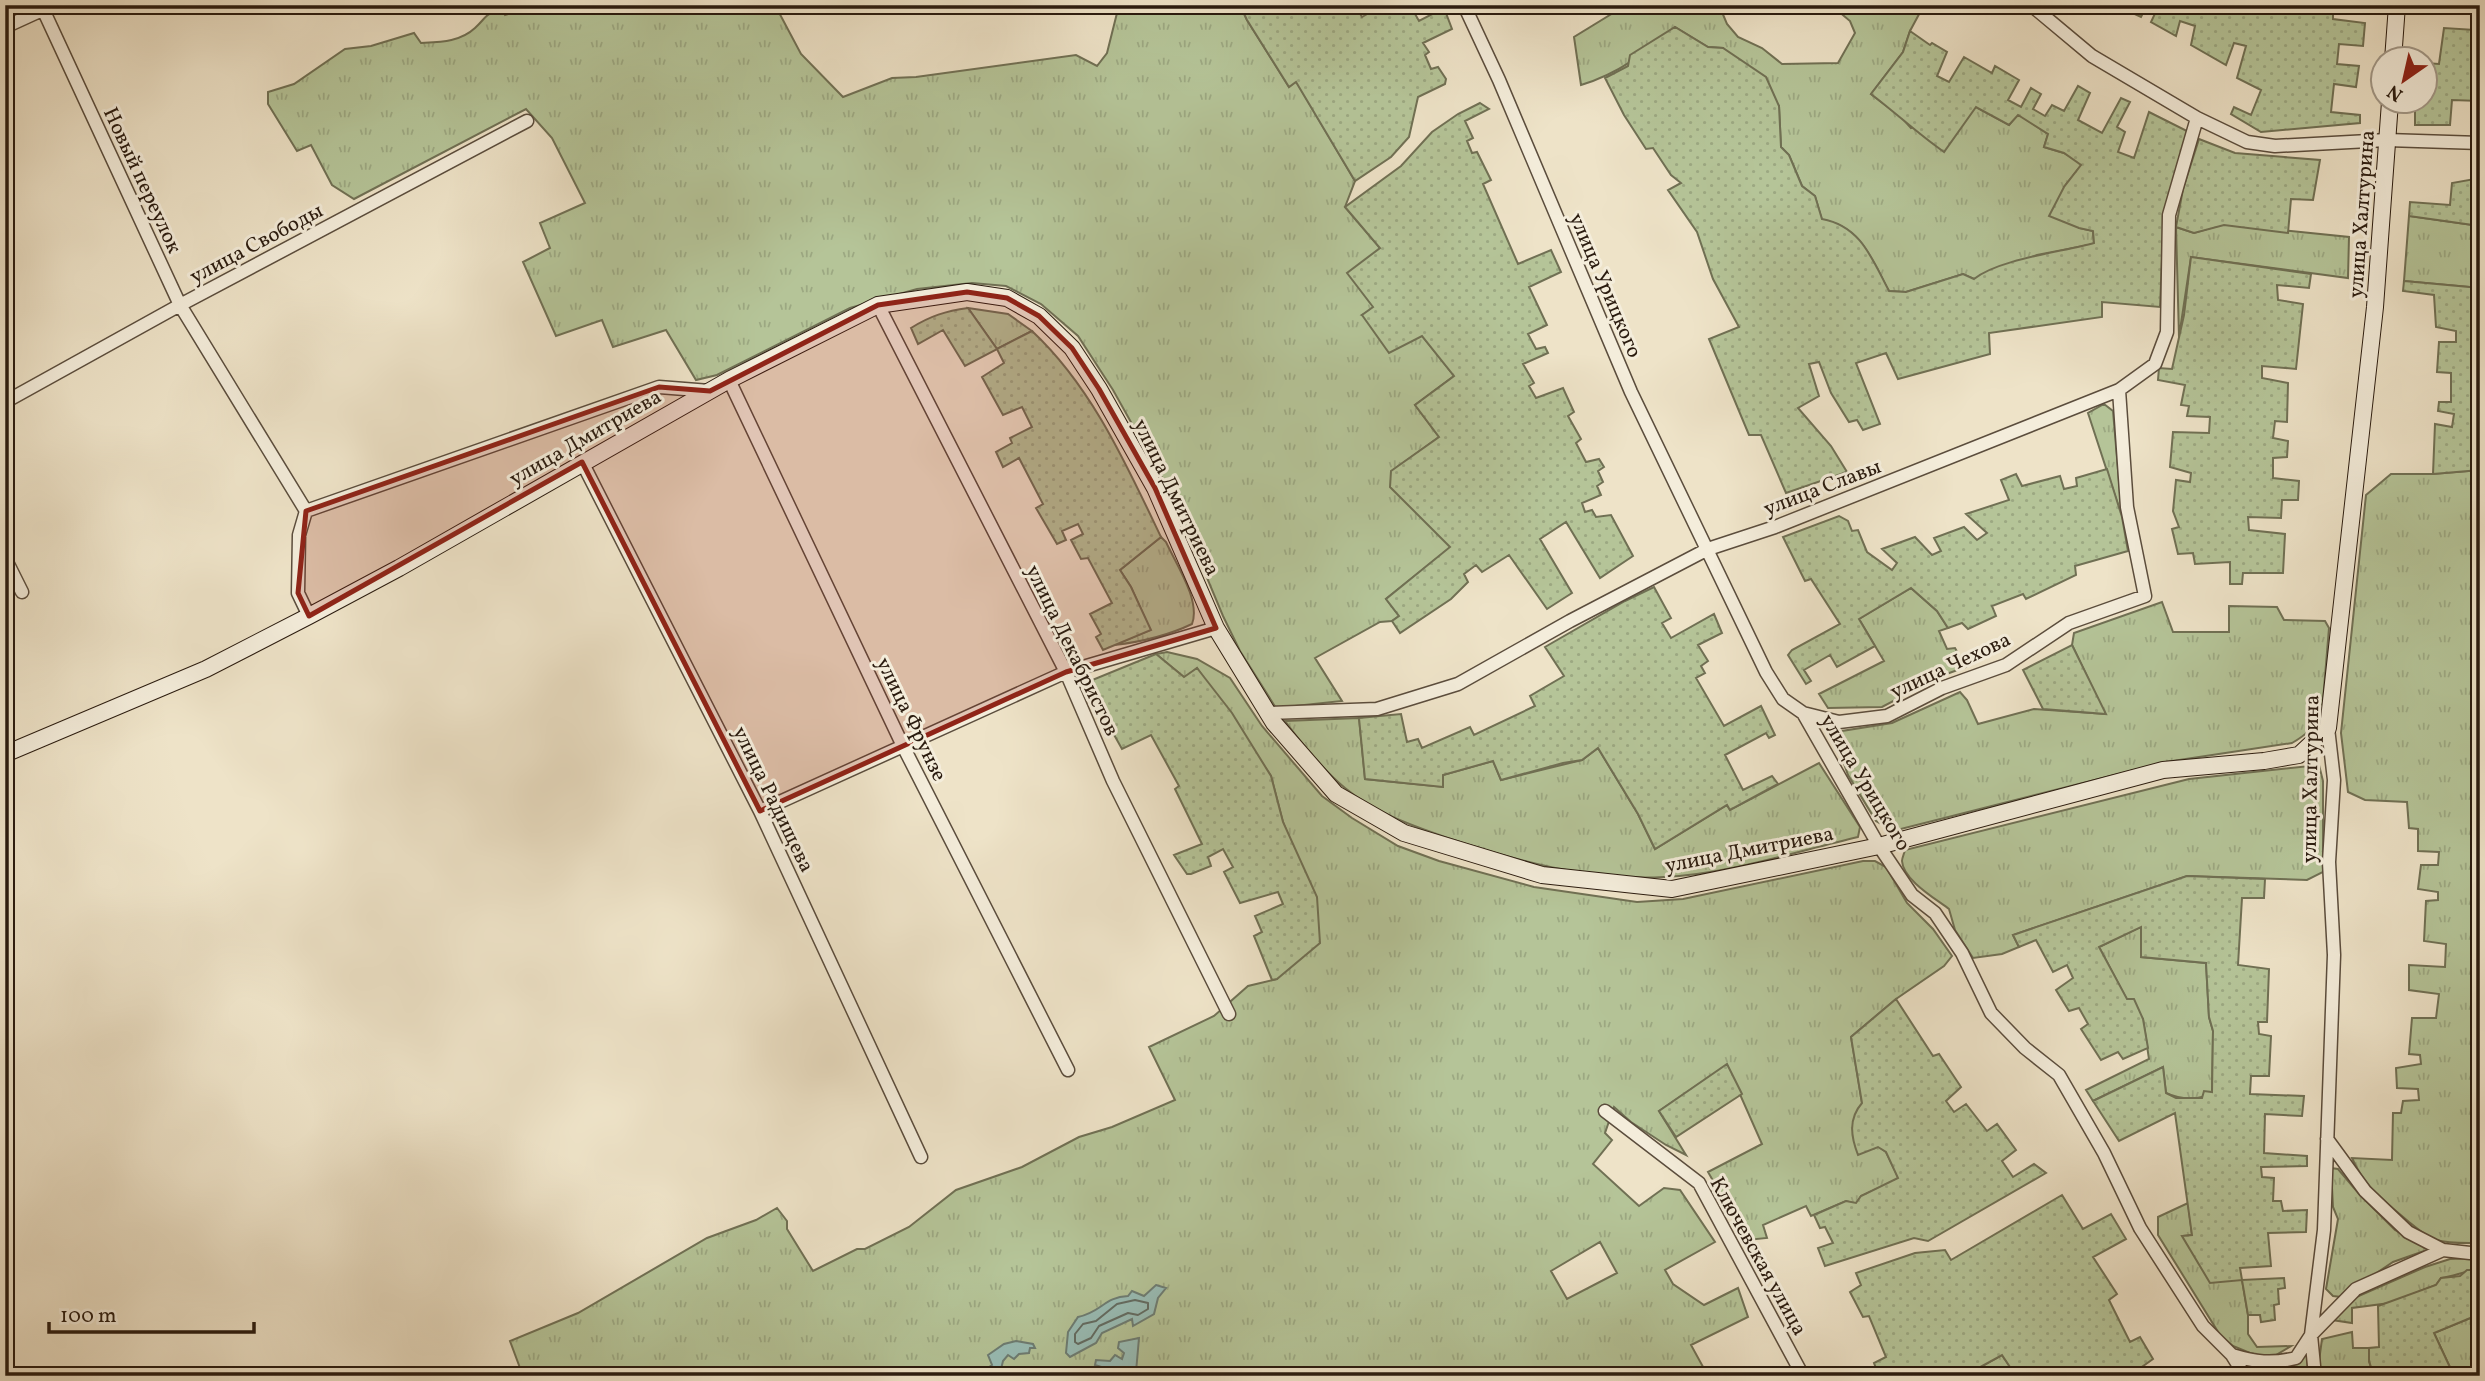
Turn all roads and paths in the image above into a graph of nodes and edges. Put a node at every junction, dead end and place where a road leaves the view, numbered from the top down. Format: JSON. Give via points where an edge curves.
{"nodes":[{"id":1,"x":1464,"y":5,"type":"edge"},
{"id":2,"x":2031,"y":5,"type":"edge"},
{"id":3,"x":2397,"y":5,"type":"edge"},
{"id":4,"x":46,"y":7,"type":"edge"},
{"id":5,"x":5,"y":27,"type":"edge"},
{"id":6,"x":2394,"y":46,"type":"edge"},
{"id":7,"x":2389,"y":116,"type":"edge"},
{"id":8,"x":2197,"y":118,"type":"junction"},
{"id":9,"x":527,"y":121,"type":"dead end"},
{"id":10,"x":2387,"y":140,"type":"junction"},
{"id":11,"x":2480,"y":143,"type":"edge"},
{"id":12,"x":180,"y":305,"type":"junction"},
{"id":13,"x":878,"y":306,"type":"junction"},
{"id":14,"x":729,"y":380,"type":"junction"},
{"id":15,"x":2119,"y":390,"type":"junction"},
{"id":16,"x":710,"y":391,"type":"junction"},
{"id":17,"x":5,"y":401,"type":"edge"},
{"id":18,"x":582,"y":462,"type":"junction"},
{"id":19,"x":306,"y":511,"type":"junction"},
{"id":20,"x":1708,"y":549,"type":"junction"},
{"id":21,"x":5,"y":558,"type":"edge"},
{"id":22,"x":22,"y":592,"type":"dead end"},
{"id":23,"x":309,"y":616,"type":"junction"},
{"id":24,"x":1216,"y":628,"type":"junction"},
{"id":25,"x":1066,"y":672,"type":"junction"},
{"id":26,"x":1267,"y":713,"type":"junction"},
{"id":27,"x":1803,"y":713,"type":"junction"},
{"id":28,"x":2328,"y":728,"type":"junction"},
{"id":29,"x":903,"y":746,"type":"junction"},
{"id":30,"x":5,"y":754,"type":"edge"},
{"id":31,"x":760,"y":811,"type":"junction"},
{"id":32,"x":1880,"y":846,"type":"junction"},
{"id":33,"x":1229,"y":1014,"type":"dead end"},
{"id":34,"x":1068,"y":1070,"type":"dead end"},
{"id":35,"x":1605,"y":1111,"type":"dead end"},
{"id":36,"x":2327,"y":1139,"type":"junction"},
{"id":37,"x":921,"y":1157,"type":"dead end"},
{"id":38,"x":2443,"y":1250,"type":"junction"},
{"id":39,"x":2480,"y":1252,"type":"edge"},
{"id":40,"x":2311,"y":1335,"type":"junction"},
{"id":41,"x":2232,"y":1355,"type":"junction"},
{"id":42,"x":1803,"y":1376,"type":"edge"},
{"id":43,"x":2245,"y":1376,"type":"edge"},
{"id":44,"x":2315,"y":1376,"type":"edge"}],
"edges":[{"from":1,"to":20,"type":"street","name":"улица Урицкого","via":[[1631,392]]},
{"from":2,"to":8,"type":"street","via":[[2092,56]]},
{"from":3,"to":6,"type":"street"},
{"from":4,"to":5,"type":"street"},
{"from":4,"to":12,"type":"street","name":"Новый переулок"},
{"from":7,"to":10,"type":"street","name":"улица Халтурина"},
{"from":8,"to":10,"type":"street","via":[[2247,142],[2275,146]]},
{"from":8,"to":15,"type":"street","name":"улица Славы","via":[[2169,215],[2167,332],[2155,364]]},
{"from":9,"to":12,"type":"street","name":"улица Свободы"},
{"from":10,"to":11,"type":"street"},
{"from":10,"to":28,"type":"street","name":"улица Халтурина","via":[[2375,307]]},
{"from":12,"to":17,"type":"street","name":"улица Свободы"},
{"from":12,"to":19,"type":"street","name":"Новый переулок"},
{"from":13,"to":14,"type":"street","name":"улица Дмитриева"},
{"from":13,"to":24,"type":"street","name":"улица Дмитриева","via":[[967,292],[1007,298],[1039,316],[1072,348],[1099,389],[1155,488]]},
{"from":13,"to":25,"type":"street","name":"улица Декабристов"},
{"from":14,"to":16,"type":"street","name":"улица Дмитриева"},
{"from":14,"to":29,"type":"street","name":"улица Фрунзе"},
{"from":15,"to":20,"type":"street","name":"улица Славы","via":[[1775,527]]},
{"from":15,"to":27,"type":"street","name":"улица Чехова","via":[[2127,507],[2145,596],[2069,623],[2006,665],[1942,688],[1887,716],[1839,722]]},
{"from":16,"to":18,"type":"street","name":"улица Дмитриева"},
{"from":16,"to":19,"type":"street","via":[[659,387]]},
{"from":18,"to":23,"type":"street","name":"улица Дмитриева"},
{"from":18,"to":31,"type":"street","name":"улица Радищева"},
{"from":19,"to":23,"type":"street","via":[[299,535],[298,593]]},
{"from":20,"to":26,"type":"street","name":"улица Славы","via":[[1458,684],[1377,709]]},
{"from":20,"to":27,"type":"street","name":"улица Урицкого","via":[[1766,672],[1783,699]]},
{"from":21,"to":22,"type":"street"},
{"from":23,"to":30,"type":"street","name":"улица Дмитриева","via":[[206,669]]},
{"from":24,"to":25,"type":"street"},
{"from":24,"to":26,"type":"street","name":"улица Дмитриева"},
{"from":25,"to":29,"type":"street"},
{"from":25,"to":33,"type":"street","name":"улица Декабристов","via":[[1113,781]]},
{"from":26,"to":32,"type":"street","name":"улица Дмитриева","via":[[1336,794],[1405,833],[1542,875],[1672,889]]},
{"from":27,"to":32,"type":"street","name":"улица Урицкого"},
{"from":28,"to":32,"type":"street","name":"улица Дмитриева","via":[[2299,755],[2163,770]]},
{"from":28,"to":36,"type":"street","name":"улица Халтурина","via":[[2334,780],[2329,862],[2334,955]]},
{"from":29,"to":31,"type":"street"},
{"from":29,"to":34,"type":"street","name":"улица Фрунзе"},
{"from":31,"to":37,"type":"street","name":"улица Радищева"},
{"from":32,"to":41,"type":"street","name":"улица Урицкого","via":[[1912,895],[1935,913],[1962,953],[1991,1013],[2059,1075],[2140,1228],[2203,1326]]},
{"from":35,"to":42,"type":"street","name":"Ключевская улица","via":[[1699,1183]]},
{"from":36,"to":38,"type":"street","via":[[2365,1191],[2408,1232]]},
{"from":36,"to":40,"type":"street","name":"улица Халтурина","via":[[2325,1230]]},
{"from":38,"to":39,"type":"street"},
{"from":38,"to":40,"type":"street","via":[[2356,1289]]},
{"from":40,"to":41,"type":"street","via":[[2296,1358],[2278,1363]]},
{"from":40,"to":44,"type":"street","name":"улица Халтурина"},
{"from":41,"to":43,"type":"street","name":"улица Урицкого"}]}
